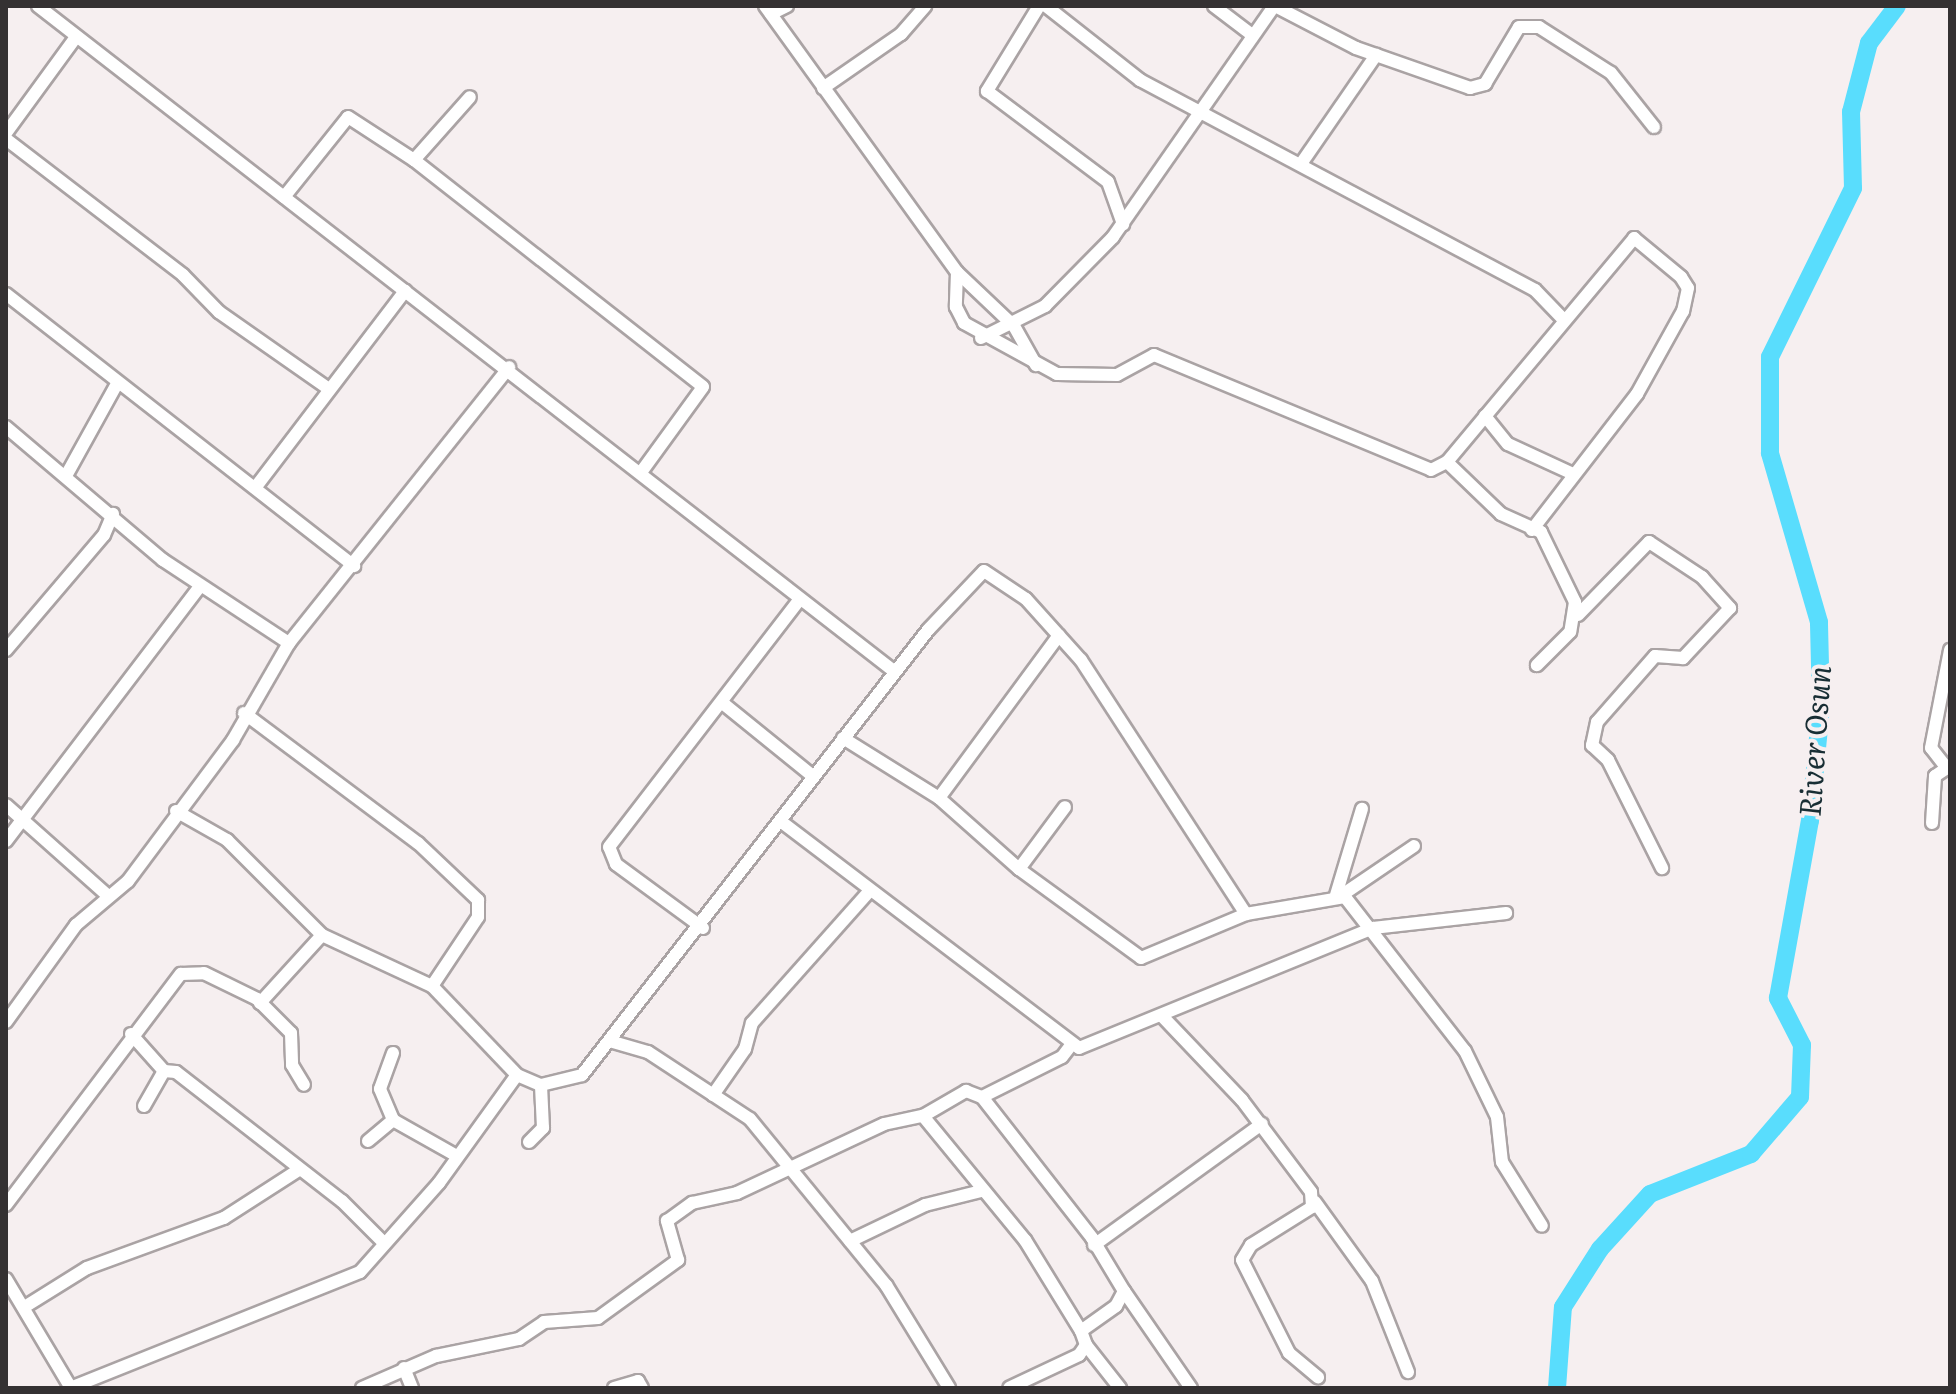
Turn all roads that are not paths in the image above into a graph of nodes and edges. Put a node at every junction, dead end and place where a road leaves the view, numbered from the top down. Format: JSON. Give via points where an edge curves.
{"nodes":[{"id":1,"x":38,"y":6,"type":"edge"},
{"id":2,"x":787,"y":6,"type":"edge"},
{"id":3,"x":925,"y":6,"type":"edge"},
{"id":4,"x":1039,"y":6,"type":"edge"},
{"id":5,"x":1046,"y":6,"type":"edge"},
{"id":6,"x":1214,"y":6,"type":"edge"},
{"id":7,"x":1274,"y":6,"type":"edge"},
{"id":8,"x":768,"y":10,"type":"edge"},
{"id":9,"x":1252,"y":35,"type":"junction"},
{"id":10,"x":76,"y":37,"type":"junction"},
{"id":11,"x":1376,"y":55,"type":"junction"},
{"id":12,"x":823,"y":88,"type":"junction"},
{"id":13,"x":470,"y":97,"type":"dead end"},
{"id":14,"x":1199,"y":106,"type":"junction"},
{"id":15,"x":1654,"y":127,"type":"dead end"},
{"id":16,"x":6,"y":133,"type":"edge"},
{"id":17,"x":6,"y":139,"type":"edge"},
{"id":18,"x":414,"y":160,"type":"junction"},
{"id":19,"x":1303,"y":161,"type":"junction"},
{"id":20,"x":284,"y":197,"type":"junction"},
{"id":21,"x":1123,"y":224,"type":"junction"},
{"id":22,"x":957,"y":272,"type":"junction"},
{"id":23,"x":405,"y":291,"type":"junction"},
{"id":24,"x":6,"y":294,"type":"edge"},
{"id":25,"x":1564,"y":320,"type":"junction"},
{"id":26,"x":1014,"y":326,"type":"junction"},
{"id":27,"x":981,"y":338,"type":"junction"},
{"id":28,"x":1036,"y":365,"type":"junction"},
{"id":29,"x":509,"y":367,"type":"junction"},
{"id":30,"x":118,"y":382,"type":"junction"},
{"id":31,"x":329,"y":389,"type":"junction"},
{"id":32,"x":1485,"y":416,"type":"junction"},
{"id":33,"x":6,"y":427,"type":"edge"},
{"id":34,"x":1447,"y":462,"type":"junction"},
{"id":35,"x":642,"y":471,"type":"junction"},
{"id":36,"x":1571,"y":473,"type":"junction"},
{"id":37,"x":67,"y":474,"type":"junction"},
{"id":38,"x":255,"y":488,"type":"junction"},
{"id":39,"x":113,"y":514,"type":"junction"},
{"id":40,"x":1532,"y":530,"type":"junction"},
{"id":41,"x":354,"y":566,"type":"junction"},
{"id":42,"x":200,"y":586,"type":"junction"},
{"id":43,"x":800,"y":599,"type":"junction"},
{"id":44,"x":1578,"y":615,"type":"junction"},
{"id":45,"x":1059,"y":635,"type":"junction"},
{"id":46,"x":289,"y":643,"type":"junction"},
{"id":47,"x":6,"y":650,"type":"edge"},
{"id":48,"x":1950,"y":650,"type":"edge"},
{"id":49,"x":1537,"y":665,"type":"dead end"},
{"id":50,"x":895,"y":672,"type":"junction"},
{"id":51,"x":725,"y":705,"type":"junction"},
{"id":52,"x":244,"y":713,"type":"junction"},
{"id":53,"x":843,"y":738,"type":"junction"},
{"id":54,"x":1948,"y":767,"type":"edge"},
{"id":55,"x":814,"y":777,"type":"junction"},
{"id":56,"x":939,"y":798,"type":"junction"},
{"id":57,"x":6,"y":805,"type":"edge"},
{"id":58,"x":1065,"y":807,"type":"dead end"},
{"id":59,"x":1362,"y":809,"type":"dead end"},
{"id":60,"x":176,"y":811,"type":"junction"},
{"id":61,"x":24,"y":818,"type":"junction"},
{"id":62,"x":783,"y":823,"type":"junction"},
{"id":63,"x":1932,"y":823,"type":"dead end"},
{"id":64,"x":6,"y":841,"type":"edge"},
{"id":65,"x":1414,"y":846,"type":"dead end"},
{"id":66,"x":1662,"y":868,"type":"dead end"},
{"id":67,"x":1019,"y":869,"type":"junction"},
{"id":68,"x":868,"y":893,"type":"junction"},
{"id":69,"x":107,"y":895,"type":"junction"},
{"id":70,"x":1339,"y":895,"type":"junction"},
{"id":71,"x":1506,"y":913,"type":"dead end"},
{"id":72,"x":1246,"y":914,"type":"junction"},
{"id":73,"x":703,"y":928,"type":"junction"},
{"id":74,"x":1373,"y":928,"type":"junction"},
{"id":75,"x":322,"y":935,"type":"junction"},
{"id":76,"x":432,"y":986,"type":"junction"},
{"id":77,"x":260,"y":1003,"type":"junction"},
{"id":78,"x":1162,"y":1016,"type":"junction"},
{"id":79,"x":6,"y":1022,"type":"edge"},
{"id":80,"x":131,"y":1034,"type":"junction"},
{"id":81,"x":613,"y":1042,"type":"junction"},
{"id":82,"x":1071,"y":1045,"type":"junction"},
{"id":83,"x":393,"y":1053,"type":"dead end"},
{"id":84,"x":164,"y":1071,"type":"junction"},
{"id":85,"x":517,"y":1075,"type":"junction"},
{"id":86,"x":304,"y":1085,"type":"dead end"},
{"id":87,"x":541,"y":1085,"type":"junction"},
{"id":88,"x":713,"y":1095,"type":"junction"},
{"id":89,"x":982,"y":1097,"type":"junction"},
{"id":90,"x":144,"y":1106,"type":"dead end"},
{"id":91,"x":923,"y":1116,"type":"junction"},
{"id":92,"x":393,"y":1120,"type":"junction"},
{"id":93,"x":1262,"y":1124,"type":"junction"},
{"id":94,"x":368,"y":1141,"type":"dead end"},
{"id":95,"x":529,"y":1142,"type":"dead end"},
{"id":96,"x":455,"y":1155,"type":"junction"},
{"id":97,"x":789,"y":1164,"type":"junction"},
{"id":98,"x":297,"y":1171,"type":"junction"},
{"id":99,"x":981,"y":1191,"type":"junction"},
{"id":100,"x":1315,"y":1202,"type":"junction"},
{"id":101,"x":6,"y":1205,"type":"edge"},
{"id":102,"x":1542,"y":1226,"type":"dead end"},
{"id":103,"x":850,"y":1241,"type":"junction"},
{"id":104,"x":383,"y":1242,"type":"junction"},
{"id":105,"x":1094,"y":1245,"type":"junction"},
{"id":106,"x":6,"y":1279,"type":"edge"},
{"id":107,"x":1124,"y":1291,"type":"junction"},
{"id":108,"x":26,"y":1306,"type":"junction"},
{"id":109,"x":1081,"y":1331,"type":"junction"},
{"id":110,"x":1086,"y":1345,"type":"junction"},
{"id":111,"x":404,"y":1368,"type":"junction"},
{"id":112,"x":1408,"y":1372,"type":"dead end"},
{"id":113,"x":1318,"y":1377,"type":"dead end"},
{"id":114,"x":71,"y":1388,"type":"edge"},
{"id":115,"x":362,"y":1388,"type":"edge"},
{"id":116,"x":412,"y":1388,"type":"edge"},
{"id":117,"x":614,"y":1388,"type":"edge"},
{"id":118,"x":642,"y":1388,"type":"edge"},
{"id":119,"x":949,"y":1388,"type":"edge"},
{"id":120,"x":1009,"y":1388,"type":"edge"},
{"id":121,"x":1120,"y":1388,"type":"edge"},
{"id":122,"x":1191,"y":1388,"type":"edge"}],
"edges":[{"from":1,"to":10,"type":"street"},
{"from":2,"to":8,"type":"street"},
{"from":3,"to":12,"type":"street","via":[[901,34]]},
{"from":4,"to":21,"type":"street","via":[[987,91],[1108,182]]},
{"from":5,"to":14,"type":"street","via":[[1140,80],[1186,106]]},
{"from":6,"to":9,"type":"street"},
{"from":7,"to":9,"type":"street"},
{"from":7,"to":11,"type":"street"},
{"from":8,"to":12,"type":"street"},
{"from":9,"to":14,"type":"street"},
{"from":10,"to":16,"type":"street"},
{"from":10,"to":20,"type":"street"},
{"from":11,"to":15,"type":"street","via":[[1480,88],[1519,27],[1539,27],[1611,73]]},
{"from":11,"to":19,"type":"street"},
{"from":12,"to":22,"type":"street"},
{"from":13,"to":18,"type":"street"},
{"from":14,"to":19,"type":"street"},
{"from":14,"to":21,"type":"street"},
{"from":17,"to":31,"type":"street","via":[[183,275],[219,312]]},
{"from":18,"to":20,"type":"street","via":[[348,117]]},
{"from":18,"to":35,"type":"street","via":[[703,387]]},
{"from":19,"to":25,"type":"street","via":[[1535,290]]},
{"from":20,"to":23,"type":"street"},
{"from":21,"to":26,"type":"street","via":[[1045,306]]},
{"from":22,"to":26,"type":"street"},
{"from":22,"to":27,"type":"street","via":[[956,307]]},
{"from":23,"to":29,"type":"street"},
{"from":23,"to":31,"type":"street"},
{"from":24,"to":30,"type":"street"},
{"from":25,"to":32,"type":"street"},
{"from":25,"to":36,"type":"street","via":[[1634,238],[1688,288],[1683,311],[1637,394]]},
{"from":26,"to":27,"type":"street"},
{"from":26,"to":28,"type":"street"},
{"from":27,"to":28,"type":"street"},
{"from":28,"to":34,"type":"street","via":[[1100,378],[1154,355],[1413,466],[1431,470]]},
{"from":29,"to":35,"type":"street"},
{"from":29,"to":41,"type":"street"},
{"from":30,"to":37,"type":"street"},
{"from":30,"to":38,"type":"street"},
{"from":31,"to":38,"type":"street"},
{"from":32,"to":34,"type":"street"},
{"from":32,"to":36,"type":"street","via":[[1508,444]]},
{"from":33,"to":37,"type":"street"},
{"from":34,"to":40,"type":"street","via":[[1501,514]]},
{"from":35,"to":43,"type":"street"},
{"from":36,"to":40,"type":"street"},
{"from":37,"to":39,"type":"street"},
{"from":38,"to":41,"type":"street"},
{"from":39,"to":42,"type":"street"},
{"from":39,"to":47,"type":"street","via":[[104,535]]},
{"from":40,"to":44,"type":"street","via":[[1554,555]]},
{"from":41,"to":46,"type":"street"},
{"from":42,"to":46,"type":"street"},
{"from":42,"to":61,"type":"street"},
{"from":43,"to":50,"type":"street"},
{"from":43,"to":51,"type":"street"},
{"from":44,"to":49,"type":"street"},
{"from":44,"to":66,"type":"street","via":[[1649,542],[1702,577],[1730,608],[1683,658],[1655,656],[1597,722],[1592,745],[1608,760]]},
{"from":45,"to":50,"type":"street","via":[[1013,587],[984,571]]},
{"from":45,"to":56,"type":"street"},
{"from":45,"to":72,"type":"street","via":[[1193,825]]},
{"from":46,"to":52,"type":"street"},
{"from":48,"to":54,"type":"street","via":[[1931,748]]},
{"from":50,"to":53,"type":"street"},
{"from":51,"to":55,"type":"street"},
{"from":51,"to":73,"type":"street","via":[[608,851]]},
{"from":52,"to":60,"type":"street","via":[[233,740]]},
{"from":52,"to":76,"type":"street","via":[[418,843],[478,900],[478,917]]},
{"from":53,"to":55,"type":"street"},
{"from":53,"to":56,"type":"street"},
{"from":54,"to":63,"type":"street","via":[[1935,776]]},
{"from":55,"to":62,"type":"street"},
{"from":56,"to":67,"type":"street"},
{"from":57,"to":61,"type":"street"},
{"from":58,"to":67,"type":"street"},
{"from":59,"to":70,"type":"street"},
{"from":60,"to":69,"type":"street","via":[[128,881]]},
{"from":60,"to":75,"type":"street","via":[[227,840]]},
{"from":61,"to":64,"type":"street"},
{"from":61,"to":69,"type":"street"},
{"from":62,"to":68,"type":"street"},
{"from":62,"to":73,"type":"street"},
{"from":65,"to":70,"type":"street"},
{"from":67,"to":72,"type":"street","via":[[1141,958]]},
{"from":68,"to":82,"type":"street"},
{"from":68,"to":88,"type":"street","via":[[752,1023],[745,1049]]},
{"from":69,"to":79,"type":"street"},
{"from":70,"to":72,"type":"street"},
{"from":70,"to":74,"type":"street"},
{"from":71,"to":74,"type":"street"},
{"from":73,"to":81,"type":"street","via":[[630,1011]]},
{"from":74,"to":78,"type":"street","via":[[1299,953]]},
{"from":74,"to":102,"type":"street","via":[[1465,1051],[1497,1117],[1502,1162]]},
{"from":75,"to":76,"type":"street"},
{"from":75,"to":77,"type":"street"},
{"from":76,"to":85,"type":"street"},
{"from":77,"to":80,"type":"street","via":[[204,973],[181,974]]},
{"from":77,"to":86,"type":"street","via":[[291,1033],[292,1065]]},
{"from":78,"to":82,"type":"street","via":[[1101,1043]]},
{"from":78,"to":93,"type":"street"},
{"from":80,"to":84,"type":"street"},
{"from":80,"to":101,"type":"street"},
{"from":81,"to":87,"type":"street","via":[[582,1075]]},
{"from":81,"to":88,"type":"street","via":[[648,1052]]},
{"from":82,"to":89,"type":"street","via":[[1062,1057]]},
{"from":83,"to":92,"type":"street","via":[[380,1089]]},
{"from":84,"to":90,"type":"street"},
{"from":84,"to":98,"type":"street","via":[[176,1072]]},
{"from":85,"to":87,"type":"street"},
{"from":85,"to":96,"type":"street"},
{"from":87,"to":95,"type":"street","via":[[543,1128]]},
{"from":88,"to":97,"type":"street","via":[[750,1119]]},
{"from":89,"to":91,"type":"street","via":[[966,1091]]},
{"from":89,"to":105,"type":"street"},
{"from":91,"to":97,"type":"street","via":[[884,1124]]},
{"from":91,"to":99,"type":"street"},
{"from":92,"to":94,"type":"street"},
{"from":92,"to":96,"type":"street"},
{"from":93,"to":100,"type":"street"},
{"from":93,"to":105,"type":"street"},
{"from":96,"to":104,"type":"street"},
{"from":97,"to":103,"type":"street"},
{"from":97,"to":111,"type":"street","via":[[737,1193],[692,1203],[667,1221],[678,1260],[598,1318],[544,1322],[519,1339]]},
{"from":98,"to":104,"type":"street"},
{"from":98,"to":108,"type":"street","via":[[224,1218],[87,1268]]},
{"from":99,"to":103,"type":"street","via":[[925,1205]]},
{"from":99,"to":109,"type":"street","via":[[1025,1240]]},
{"from":100,"to":112,"type":"street","via":[[1372,1281]]},
{"from":100,"to":113,"type":"street","via":[[1242,1260],[1289,1353]]},
{"from":103,"to":119,"type":"street"},
{"from":104,"to":114,"type":"street","via":[[360,1272],[306,1299]]},
{"from":105,"to":107,"type":"street"},
{"from":106,"to":108,"type":"street"},
{"from":107,"to":109,"type":"street","via":[[1116,1306]]},
{"from":107,"to":122,"type":"street"},
{"from":108,"to":114,"type":"street"},
{"from":109,"to":110,"type":"street"},
{"from":110,"to":120,"type":"street"},
{"from":110,"to":121,"type":"street"},
{"from":111,"to":115,"type":"street"},
{"from":111,"to":116,"type":"street"},
{"from":117,"to":118,"type":"street","via":[[638,1381]]}]}
